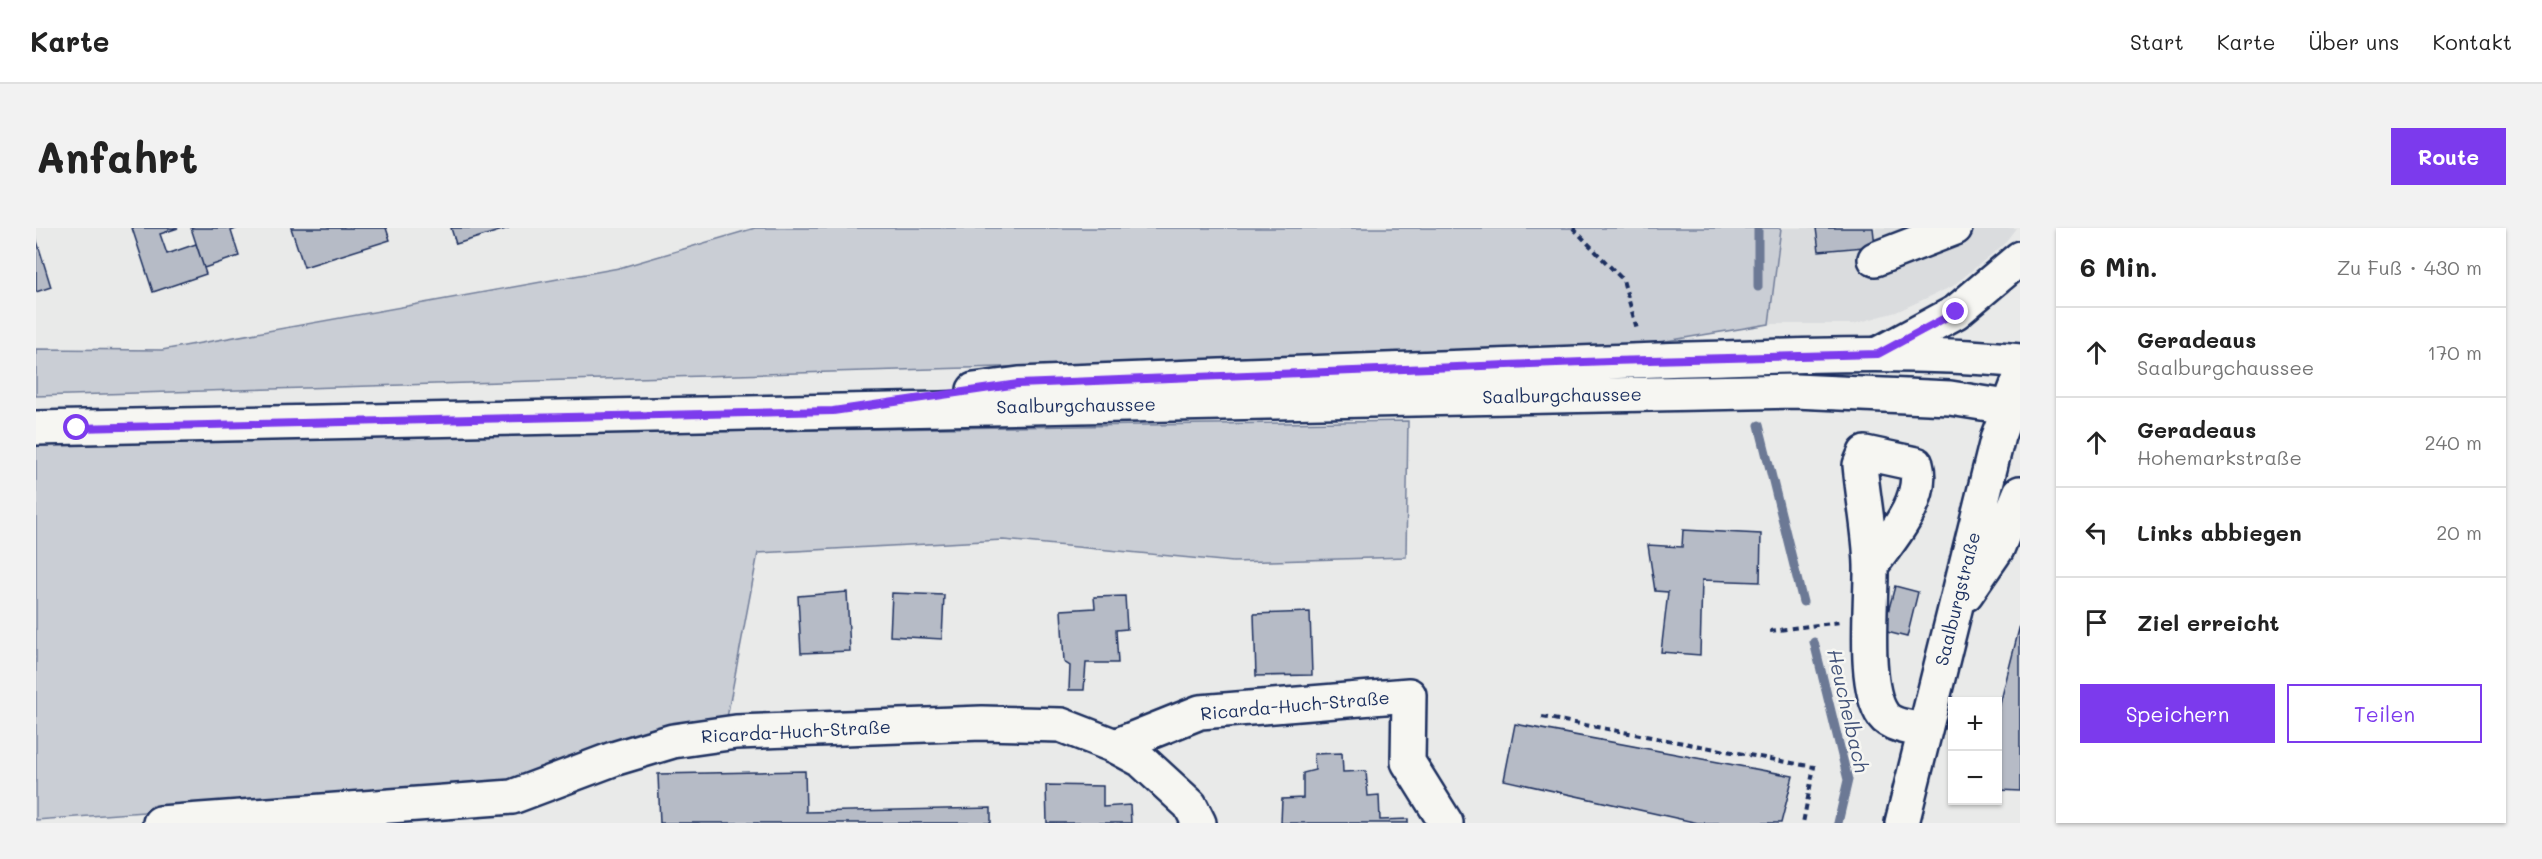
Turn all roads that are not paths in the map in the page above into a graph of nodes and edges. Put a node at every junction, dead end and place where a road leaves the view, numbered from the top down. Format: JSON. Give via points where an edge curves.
{"nodes":[{"id":1,"x":1955,"y":228,"type":"edge"},
{"id":2,"x":2020,"y":258,"type":"edge"},
{"id":3,"x":1875,"y":259,"type":"dead end"},
{"id":4,"x":1878,"y":354,"type":"junction"},
{"id":5,"x":2020,"y":361,"type":"edge"},
{"id":6,"x":2016,"y":398,"type":"edge"},
{"id":7,"x":833,"y":411,"type":"junction"},
{"id":8,"x":36,"y":428,"type":"edge"},
{"id":9,"x":2020,"y":493,"type":"edge"},
{"id":10,"x":1870,"y":566,"type":"dead end"},
{"id":11,"x":1955,"y":610,"type":"junction"},
{"id":12,"x":1925,"y":730,"type":"junction"},
{"id":13,"x":1115,"y":746,"type":"junction"},
{"id":14,"x":513,"y":810,"type":"edge"},
{"id":15,"x":160,"y":823,"type":"edge"},
{"id":16,"x":1199,"y":823,"type":"edge"},
{"id":17,"x":1446,"y":823,"type":"edge"},
{"id":18,"x":1902,"y":823,"type":"edge"}],
"edges":[{"from":1,"to":3,"type":"main road"},
{"from":2,"to":4,"type":"main road","via":[[1956,312]]},
{"from":4,"to":5,"type":"main road","via":[[1952,354]]},
{"from":4,"to":7,"type":"main road","via":[[1018,384]]},
{"from":6,"to":7,"type":"main road","name":"Saalburgchaussee","via":[[1795,390]]},
{"from":6,"to":11,"type":"main road","name":"Saalburgstraße","via":[[1998,436]]},
{"from":7,"to":8,"type":"main road","name":"Saalburgchaussee"},
{"from":9,"to":11,"type":"main road","via":[[1997,549]]},
{"from":10,"to":12,"type":"main road","via":[[1868,618],[1875,702],[1884,718]]},
{"from":11,"to":12,"type":"main road","name":"Saalburgstraße"},
{"from":12,"to":18,"type":"main road","name":"Saalburgstraße"},
{"from":13,"to":14,"type":"main road","name":"Ricarda-Huch-Straße","via":[[1061,726],[1038,725],[982,723],[735,732],[673,741],[613,759]]},
{"from":13,"to":16,"type":"main road","name":"Ricarda-Huch-Straße","via":[[1141,760],[1190,805]]},
{"from":13,"to":17,"type":"main road","name":"Ricarda-Huch-Straße","via":[[1200,712],[1409,695],[1408,762]]},
{"from":14,"to":15,"type":"main road","name":"Ricarda-Huch-Straße"}]}
